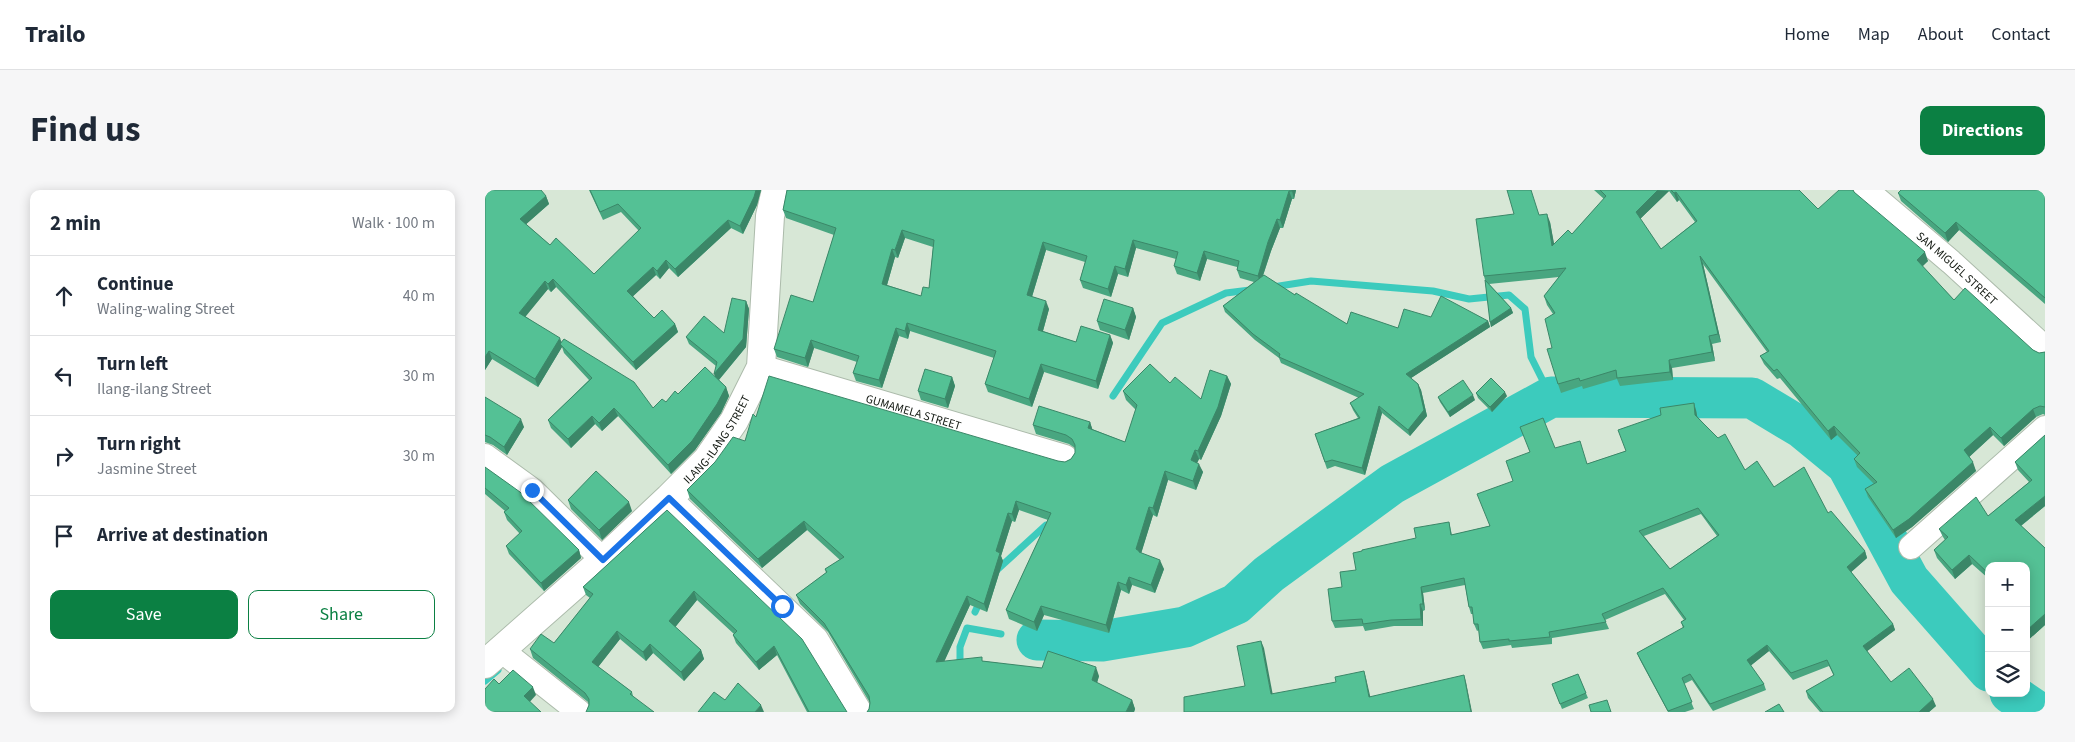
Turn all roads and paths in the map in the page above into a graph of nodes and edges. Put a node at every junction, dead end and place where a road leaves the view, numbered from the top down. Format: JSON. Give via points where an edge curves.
{"nodes":[{"id":1,"x":776,"y":190,"type":"edge"},
{"id":2,"x":1866,"y":190,"type":"edge"},
{"id":3,"x":2045,"y":348,"type":"edge"},
{"id":4,"x":761,"y":367,"type":"junction"},
{"id":5,"x":2045,"y":428,"type":"edge"},
{"id":6,"x":485,"y":456,"type":"edge"},
{"id":7,"x":1065,"y":457,"type":"dead end"},
{"id":8,"x":669,"y":498,"type":"junction"},
{"id":9,"x":1911,"y":547,"type":"dead end"},
{"id":10,"x":603,"y":560,"type":"junction"},
{"id":11,"x":493,"y":657,"type":"edge"},
{"id":12,"x":579,"y":712,"type":"edge"},
{"id":13,"x":860,"y":712,"type":"edge"}],
"edges":[{"from":1,"to":4,"type":"street","name":"ILANG-ILANG STREET","via":[[770,216]]},
{"from":2,"to":3,"type":"street","name":"SAN MIGUEL STREET"},
{"from":4,"to":7,"type":"street","name":"GUMAMELA STREET"},
{"from":4,"to":8,"type":"street","name":"ILANG-ILANG STREET","via":[[734,421],[707,460]]},
{"from":5,"to":9,"type":"street"},
{"from":6,"to":10,"type":"street","via":[[532,490]]},
{"from":8,"to":10,"type":"street","name":"ILANG-ILANG STREET"},
{"from":8,"to":13,"type":"street","via":[[816,639]]},
{"from":10,"to":11,"type":"street","name":"ILANG-ILANG STREET"},
{"from":11,"to":12,"type":"street"}]}
